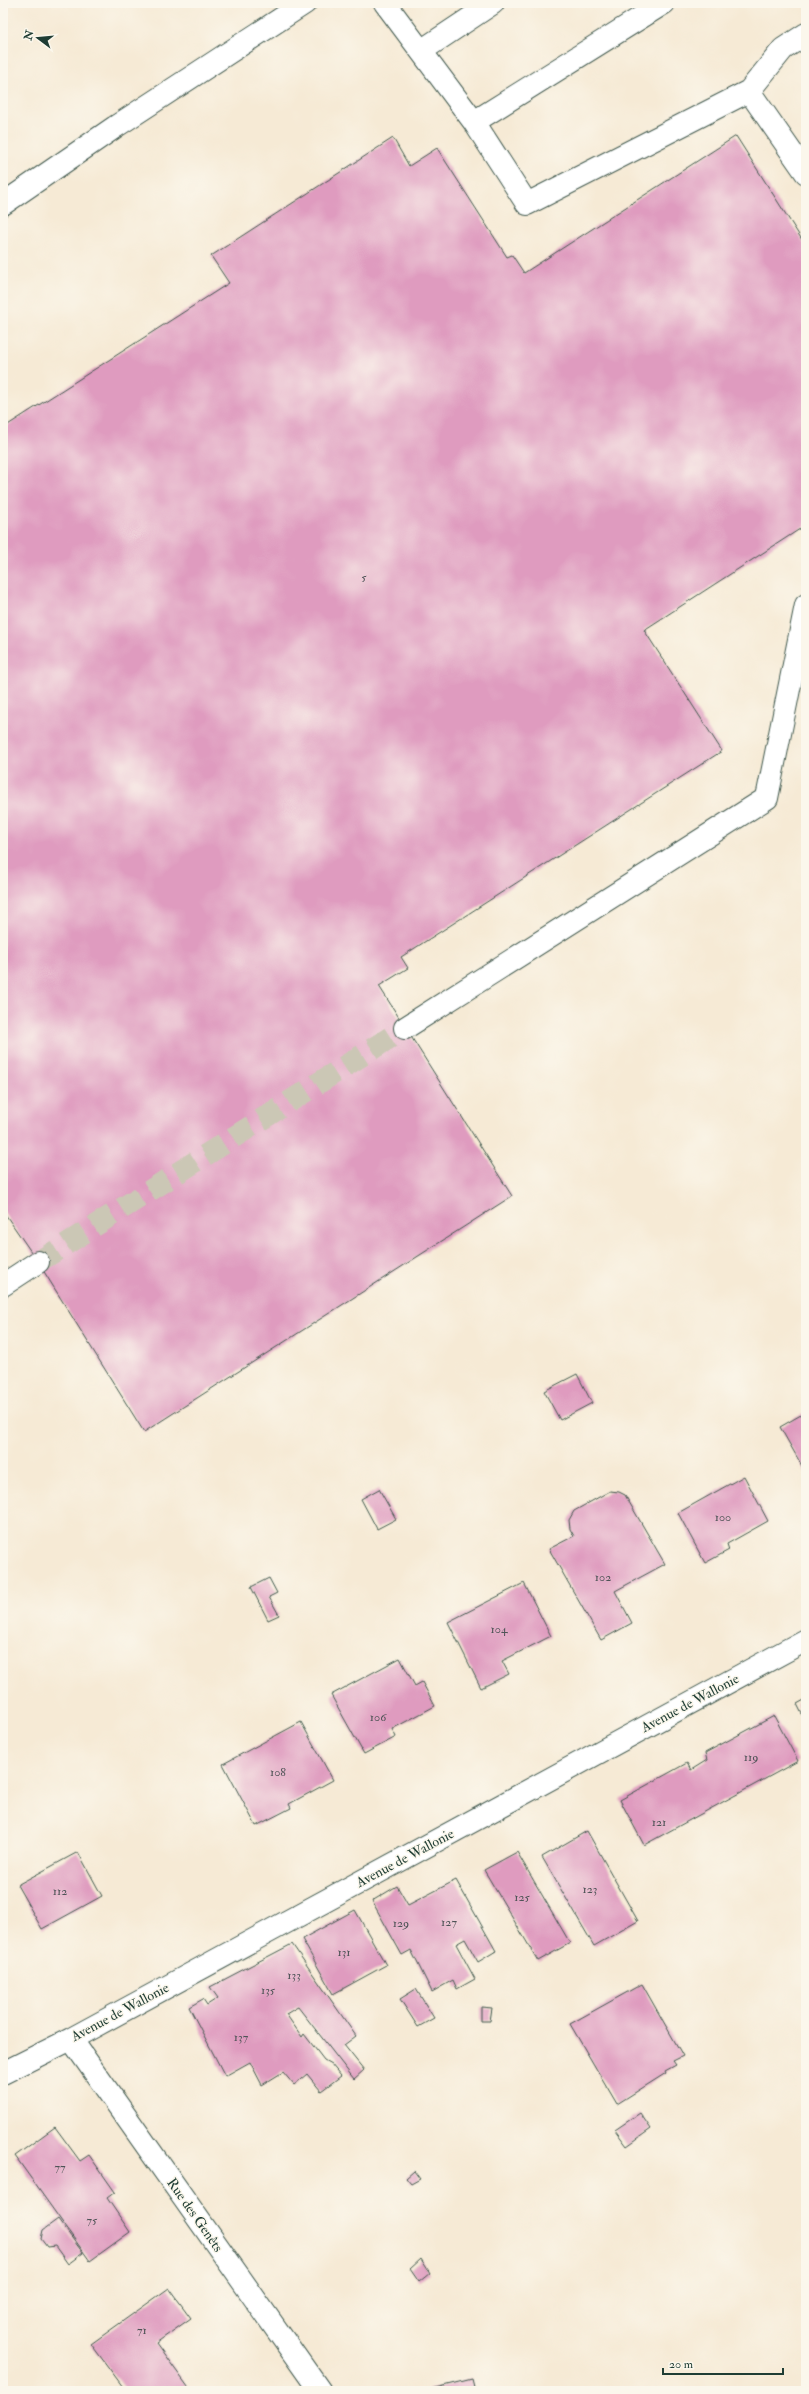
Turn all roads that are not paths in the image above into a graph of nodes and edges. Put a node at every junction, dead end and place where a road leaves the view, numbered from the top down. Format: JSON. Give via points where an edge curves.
{"nodes":[{"id":1,"x":305,"y":3,"type":"edge"},
{"id":2,"x":385,"y":3,"type":"edge"},
{"id":3,"x":493,"y":3,"type":"edge"},
{"id":4,"x":664,"y":3,"type":"edge"},
{"id":5,"x":806,"y":34,"type":"edge"},
{"id":6,"x":421,"y":51,"type":"junction"},
{"id":7,"x":749,"y":92,"type":"junction"},
{"id":8,"x":474,"y":122,"type":"junction"},
{"id":9,"x":806,"y":173,"type":"edge"},
{"id":10,"x":3,"y":204,"type":"edge"},
{"id":11,"x":806,"y":605,"type":"edge"},
{"id":12,"x":405,"y":1028,"type":"tunnel mouth"},
{"id":13,"x":38,"y":1262,"type":"tunnel mouth"},
{"id":14,"x":3,"y":1285,"type":"edge"},
{"id":15,"x":806,"y":1640,"type":"edge"},
{"id":16,"x":71,"y":2039,"type":"junction"},
{"id":17,"x":3,"y":2073,"type":"edge"},
{"id":18,"x":320,"y":2391,"type":"edge"}],
"edges":[{"from":1,"to":10,"type":"street","via":[[115,127]]},
{"from":2,"to":6,"type":"street"},
{"from":3,"to":6,"type":"street"},
{"from":4,"to":8,"type":"street"},
{"from":5,"to":7,"type":"street","via":[[783,49]]},
{"from":6,"to":8,"type":"street"},
{"from":7,"to":8,"type":"street","via":[[527,204]]},
{"from":7,"to":9,"type":"street"},
{"from":11,"to":12,"type":"street","via":[[767,798]]},
{"from":13,"to":14,"type":"street"},
{"from":15,"to":16,"type":"street","name":"Avenue de Wallonie"},
{"from":16,"to":17,"type":"street","name":"Avenue de Wallonie"},
{"from":16,"to":18,"type":"street","name":"Rue des Genêts"}]}
